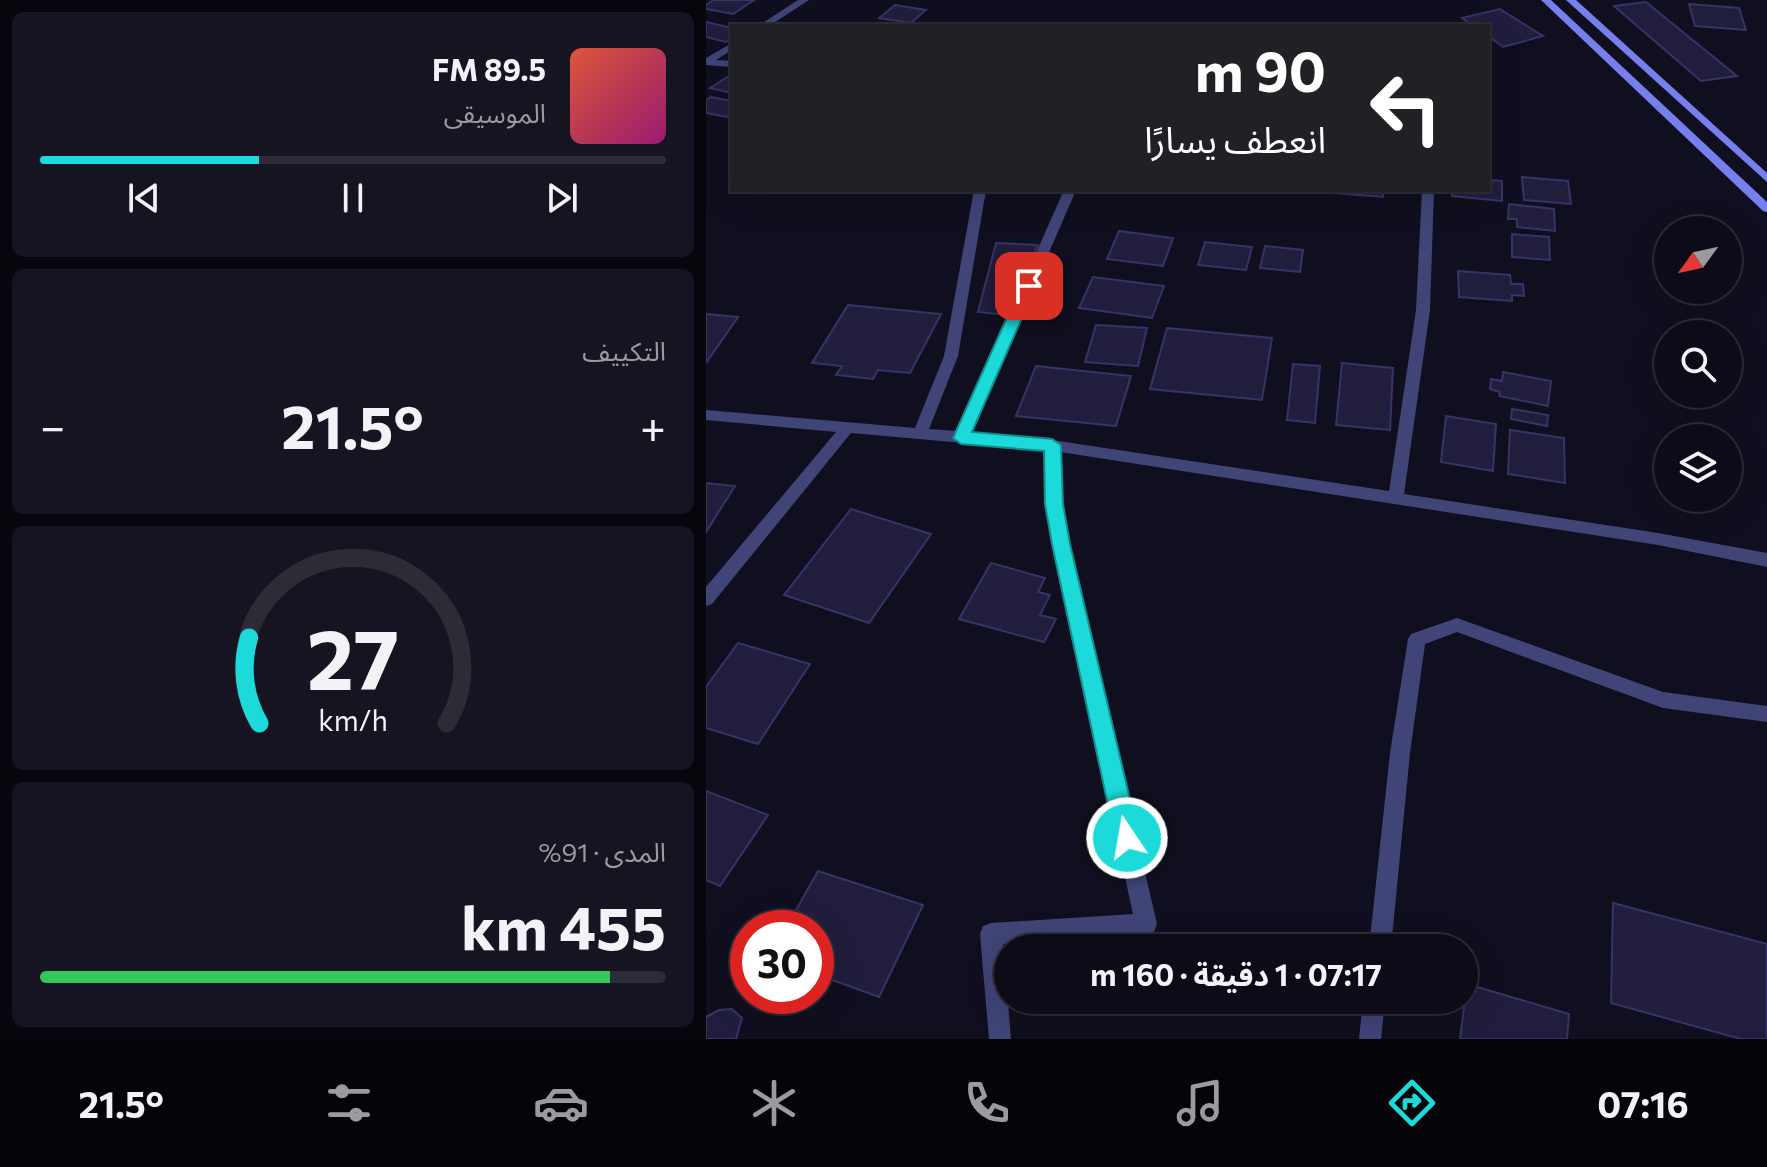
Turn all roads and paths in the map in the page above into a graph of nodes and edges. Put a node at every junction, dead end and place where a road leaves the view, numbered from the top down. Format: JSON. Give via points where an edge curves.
{"nodes":[{"id":1,"x":804,"y":0,"type":"edge"},
{"id":2,"x":1546,"y":0,"type":"edge"},
{"id":3,"x":1571,"y":0,"type":"edge"},
{"id":4,"x":766,"y":24,"type":"edge"},
{"id":5,"x":730,"y":47,"type":"edge"},
{"id":6,"x":707,"y":62,"type":"edge"},
{"id":7,"x":730,"y":64,"type":"edge"},
{"id":8,"x":1767,"y":179,"type":"edge"},
{"id":9,"x":979,"y":192,"type":"edge"},
{"id":10,"x":1069,"y":192,"type":"edge"},
{"id":11,"x":1428,"y":192,"type":"edge"},
{"id":12,"x":1767,"y":208,"type":"edge"},
{"id":13,"x":706,"y":415,"type":"edge"},
{"id":14,"x":847,"y":428,"type":"junction"},
{"id":15,"x":920,"y":434,"type":"junction"},
{"id":16,"x":961,"y":438,"type":"junction"},
{"id":17,"x":1052,"y":445,"type":"junction"},
{"id":18,"x":1396,"y":497,"type":"junction"},
{"id":19,"x":1767,"y":560,"type":"edge"},
{"id":20,"x":706,"y":599,"type":"edge"},
{"id":21,"x":1767,"y":714,"type":"edge"},
{"id":22,"x":1381,"y":934,"type":"edge"},
{"id":23,"x":1373,"y":1014,"type":"edge"},
{"id":24,"x":1000,"y":1039,"type":"edge"},
{"id":25,"x":1370,"y":1039,"type":"edge"}],
"edges":[{"from":1,"to":4,"type":"street"},
{"from":2,"to":12,"type":"street"},
{"from":3,"to":8,"type":"street"},
{"from":5,"to":6,"type":"street"},
{"from":6,"to":7,"type":"street"},
{"from":9,"to":15,"type":"street","via":[[951,356]]},
{"from":10,"to":16,"type":"street"},
{"from":11,"to":18,"type":"street","via":[[1423,310]]},
{"from":13,"to":14,"type":"street"},
{"from":14,"to":15,"type":"street"},
{"from":14,"to":20,"type":"street"},
{"from":15,"to":16,"type":"street"},
{"from":16,"to":17,"type":"street"},
{"from":17,"to":18,"type":"street"},
{"from":17,"to":24,"type":"street","via":[[1061,544],[1146,924],[991,934]]},
{"from":18,"to":19,"type":"street"},
{"from":21,"to":22,"type":"street","via":[[1663,700],[1457,625],[1417,639]]},
{"from":23,"to":25,"type":"street"}]}
